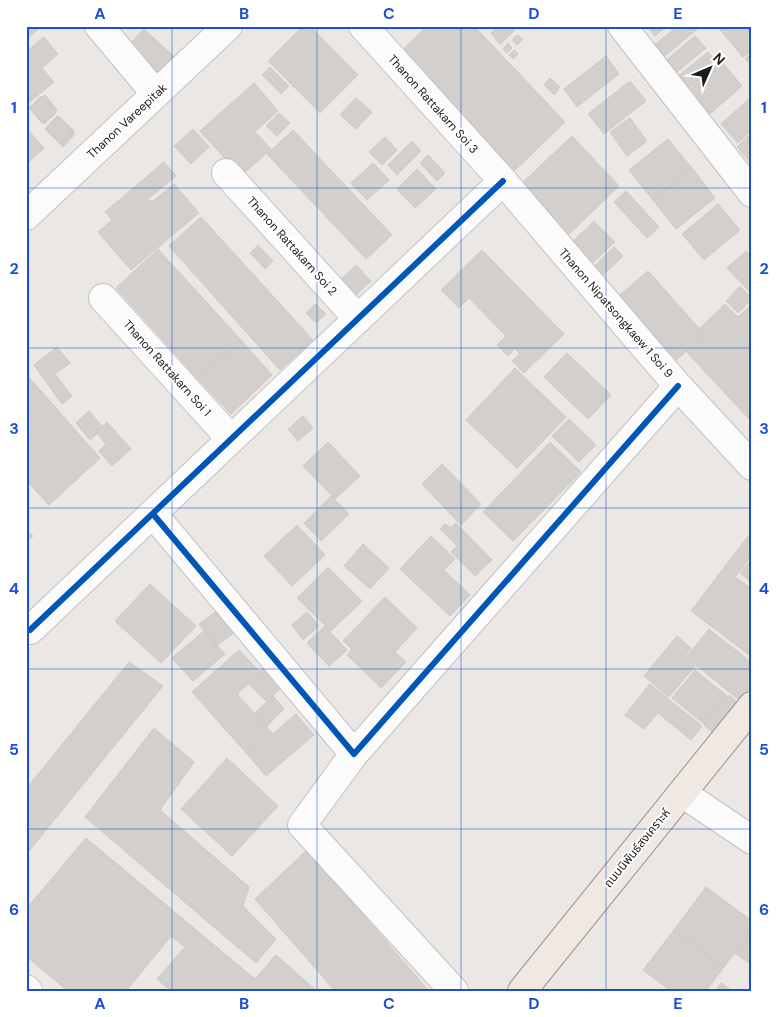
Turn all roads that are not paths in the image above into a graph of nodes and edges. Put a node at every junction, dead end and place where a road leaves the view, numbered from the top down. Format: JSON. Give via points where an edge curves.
{"nodes":[{"id":1,"x":99,"y":26,"type":"edge"},
{"id":2,"x":228,"y":26,"type":"edge"},
{"id":3,"x":363,"y":26,"type":"edge"},
{"id":4,"x":622,"y":26,"type":"edge"},
{"id":5,"x":156,"y":94,"type":"junction"},
{"id":6,"x":226,"y":173,"type":"dead end"},
{"id":7,"x":503,"y":181,"type":"junction"},
{"id":8,"x":752,"y":194,"type":"edge"},
{"id":9,"x":26,"y":216,"type":"edge"},
{"id":10,"x":104,"y":298,"type":"dead end"},
{"id":11,"x":358,"y":319,"type":"junction"},
{"id":12,"x":678,"y":386,"type":"junction"},
{"id":13,"x":231,"y":439,"type":"junction"},
{"id":14,"x":752,"y":466,"type":"edge"},
{"id":15,"x":153,"y":514,"type":"junction"},
{"id":16,"x":30,"y":630,"type":"dead end"},
{"id":17,"x":752,"y":706,"type":"edge"},
{"id":18,"x":354,"y":754,"type":"junction"},
{"id":19,"x":682,"y":793,"type":"junction"},
{"id":20,"x":752,"y":840,"type":"edge"},
{"id":21,"x":454,"y":991,"type":"edge"},
{"id":22,"x":522,"y":991,"type":"edge"}],
"edges":[{"from":1,"to":5,"type":"street"},
{"from":2,"to":5,"type":"street","name":"Thanon Vareepitak"},
{"from":3,"to":7,"type":"street","name":"Thanon Rattakarn Soi 3"},
{"from":4,"to":8,"type":"street"},
{"from":5,"to":9,"type":"street","name":"Thanon Vareepitak"},
{"from":6,"to":11,"type":"street","name":"Thanon Rattakarn Soi 2"},
{"from":7,"to":11,"type":"street"},
{"from":7,"to":12,"type":"street","name":"Thanon Nipatsongkaew 1 Soi 9"},
{"from":10,"to":13,"type":"street","name":"Thanon Rattakarn Soi 1"},
{"from":11,"to":13,"type":"street"},
{"from":12,"to":14,"type":"street","name":"Thanon Nipatsongkaew 1 Soi 9"},
{"from":12,"to":18,"type":"street"},
{"from":13,"to":15,"type":"street"},
{"from":15,"to":16,"type":"street"},
{"from":15,"to":18,"type":"street"},
{"from":17,"to":19,"type":"main road","name":"ถนนนิพันธ์สงเคราะห์"},
{"from":18,"to":21,"type":"street","via":[[302,825]]},
{"from":19,"to":20,"type":"street"},
{"from":19,"to":22,"type":"main road","name":"ถนนนิพันธ์สงเคราะห์"}]}
